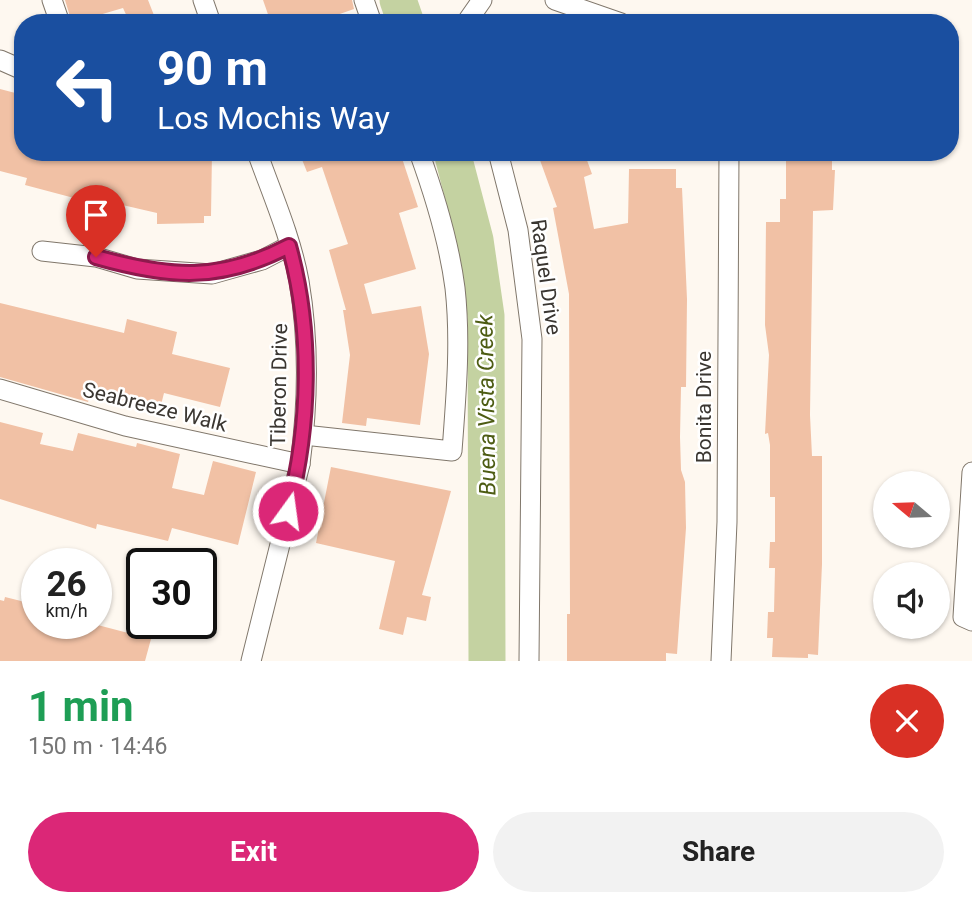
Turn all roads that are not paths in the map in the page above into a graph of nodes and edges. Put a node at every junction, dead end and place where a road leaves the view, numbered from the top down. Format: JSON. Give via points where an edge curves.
{"nodes":[{"id":1,"x":555,"y":0,"type":"edge"},
{"id":2,"x":595,"y":14,"type":"edge"},
{"id":3,"x":260,"y":161,"type":"edge"},
{"id":4,"x":422,"y":161,"type":"edge"},
{"id":5,"x":500,"y":161,"type":"edge"},
{"id":6,"x":729,"y":161,"type":"edge"},
{"id":7,"x":289,"y":246,"type":"junction"},
{"id":8,"x":42,"y":251,"type":"dead end"},
{"id":9,"x":0,"y":390,"type":"edge"},
{"id":10,"x":304,"y":435,"type":"junction"},
{"id":11,"x":300,"y":464,"type":"junction"},
{"id":12,"x":972,"y":472,"type":"edge"},
{"id":13,"x":971,"y":495,"type":"edge"},
{"id":14,"x":972,"y":621,"type":"edge"},
{"id":15,"x":251,"y":661,"type":"edge"},
{"id":16,"x":529,"y":661,"type":"edge"},
{"id":17,"x":721,"y":661,"type":"edge"}],
"edges":[{"from":1,"to":2,"type":"street"},
{"from":3,"to":7,"type":"street","name":"Tiberon Drive"},
{"from":4,"to":10,"type":"street","via":[[436,198],[455,288],[458,363],[452,451]]},
{"from":5,"to":16,"type":"street","name":"Raquel Drive","via":[[518,230],[532,339]]},
{"from":6,"to":17,"type":"street","name":"Bonita Drive","via":[[727,522]]},
{"from":7,"to":8,"type":"street","via":[[262,260],[212,274],[137,269],[96,257]]},
{"from":7,"to":10,"type":"street","name":"Tiberon Drive","via":[[299,280],[305,332]]},
{"from":9,"to":11,"type":"street","name":"Seabreeze Walk","via":[[125,426]]},
{"from":10,"to":11,"type":"street","name":"Tiberon Drive"},
{"from":11,"to":15,"type":"street","name":"Tiberon Drive"},
{"from":12,"to":13,"type":"street"},
{"from":13,"to":14,"type":"street","via":[[963,617]]}]}
